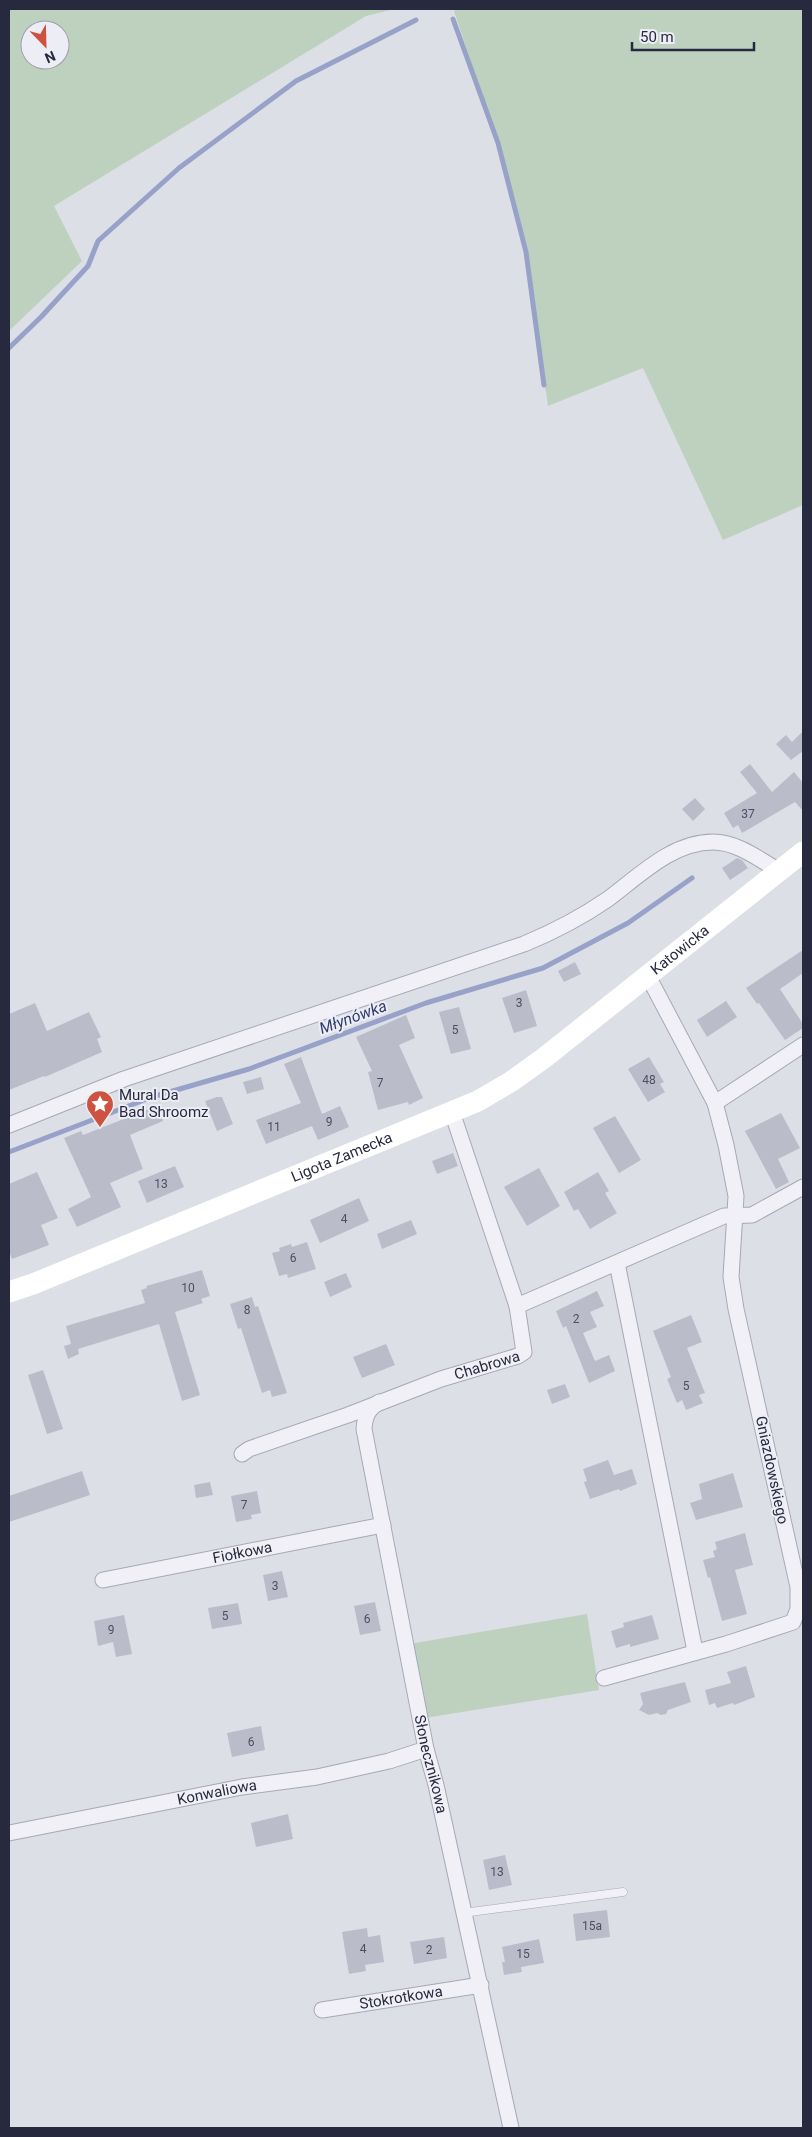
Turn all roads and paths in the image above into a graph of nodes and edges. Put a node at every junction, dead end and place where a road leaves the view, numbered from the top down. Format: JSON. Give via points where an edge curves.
{"nodes":[{"id":1,"x":803,"y":852,"type":"edge"},
{"id":2,"x":778,"y":871,"type":"junction"},
{"id":3,"x":648,"y":976,"type":"junction"},
{"id":4,"x":803,"y":1044,"type":"edge"},
{"id":5,"x":715,"y":1103,"type":"junction"},
{"id":6,"x":452,"y":1112,"type":"junction"},
{"id":7,"x":9,"y":1125,"type":"edge"},
{"id":8,"x":803,"y":1187,"type":"edge"},
{"id":9,"x":735,"y":1216,"type":"junction"},
{"id":10,"x":617,"y":1263,"type":"junction"},
{"id":11,"x":9,"y":1292,"type":"edge"},
{"id":12,"x":517,"y":1306,"type":"junction"},
{"id":13,"x":379,"y":1402,"type":"junction"},
{"id":14,"x":242,"y":1454,"type":"dead end"},
{"id":15,"x":383,"y":1525,"type":"junction"},
{"id":16,"x":103,"y":1580,"type":"dead end"},
{"id":17,"x":695,"y":1651,"type":"junction"},
{"id":18,"x":604,"y":1678,"type":"dead end"},
{"id":19,"x":426,"y":1749,"type":"junction"},
{"id":20,"x":9,"y":1833,"type":"edge"},
{"id":21,"x":623,"y":1892,"type":"dead end"},
{"id":22,"x":463,"y":1912,"type":"junction"},
{"id":23,"x":480,"y":1985,"type":"junction"},
{"id":24,"x":322,"y":2010,"type":"dead end"},
{"id":25,"x":511,"y":2128,"type":"edge"}],
"edges":[{"from":1,"to":2,"type":"main road","name":"Katowicka"},
{"from":2,"to":3,"type":"main road","name":"Katowicka"},
{"from":2,"to":7,"type":"street","via":[[730,845],[714,842],[687,846],[644,870],[607,899],[550,933],[524,944],[124,1079]]},
{"from":3,"to":5,"type":"street","name":"Katowicka"},
{"from":3,"to":6,"type":"main road","name":"Ligota Zamecka","via":[[512,1081]]},
{"from":4,"to":5,"type":"street"},
{"from":5,"to":9,"type":"street","name":"Katowicka","via":[[736,1196]]},
{"from":6,"to":11,"type":"main road","name":"Ligota Zamecka"},
{"from":6,"to":12,"type":"street","name":"Chabrowa"},
{"from":8,"to":9,"type":"street","via":[[752,1215]]},
{"from":9,"to":10,"type":"street","via":[[724,1216]]},
{"from":9,"to":17,"type":"street","name":"Gniazdowskiego","via":[[732,1277],[736,1309],[798,1587],[798,1609],[793,1622]]},
{"from":10,"to":12,"type":"street"},
{"from":10,"to":17,"type":"street"},
{"from":12,"to":13,"type":"street","name":"Chabrowa","via":[[524,1352]]},
{"from":13,"to":14,"type":"street","name":"Chabrowa"},
{"from":13,"to":15,"type":"street","name":"Słonecznikowa","via":[[368,1410],[364,1429]]},
{"from":15,"to":16,"type":"street","name":"Fiołkowa"},
{"from":15,"to":19,"type":"street","name":"Słonecznikowa"},
{"from":17,"to":18,"type":"street","name":"Gniazdowskiego"},
{"from":19,"to":20,"type":"street","name":"Konwaliowa","via":[[317,1777],[242,1787]]},
{"from":19,"to":22,"type":"street","name":"Słonecznikowa"},
{"from":21,"to":22,"type":"lane"},
{"from":22,"to":23,"type":"street","name":"Słonecznikowa"},
{"from":23,"to":24,"type":"street","name":"Stokrotkowa"},
{"from":23,"to":25,"type":"street","name":"Słonecznikowa"}]}
